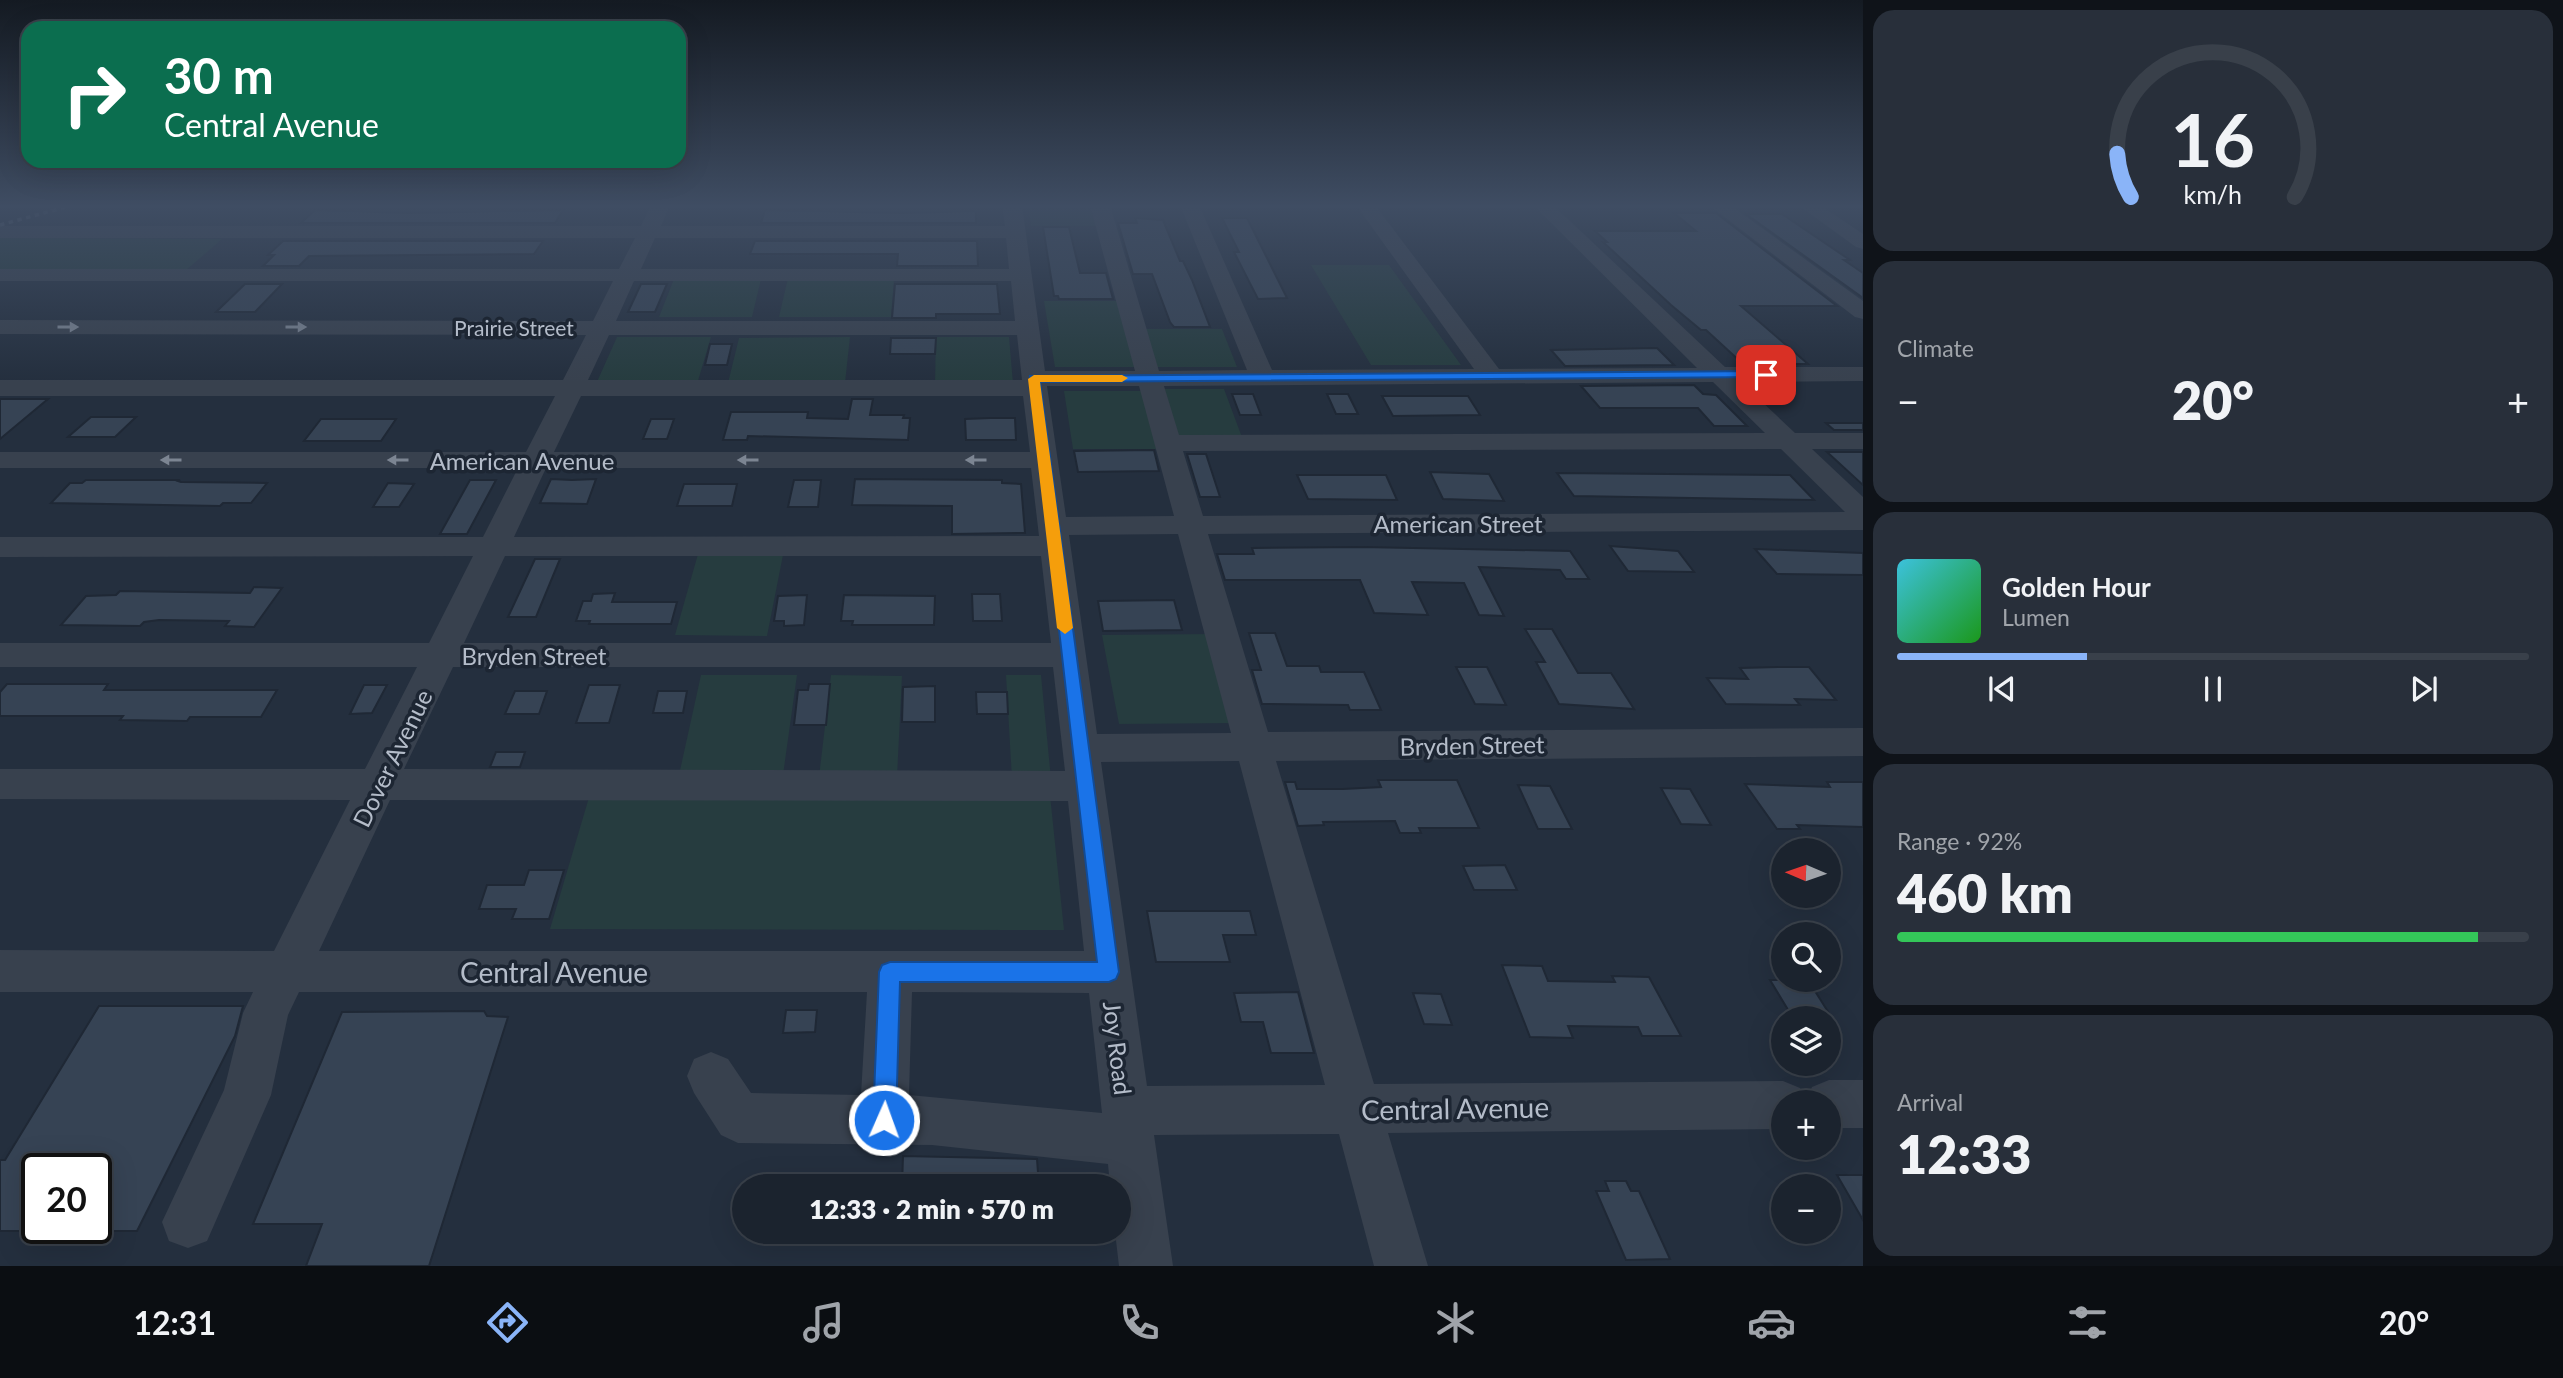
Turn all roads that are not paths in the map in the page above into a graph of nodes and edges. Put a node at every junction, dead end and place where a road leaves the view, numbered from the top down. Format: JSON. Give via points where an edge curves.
{"nodes":[{"id":1,"x":633,"y":264,"type":"edge"},
{"id":2,"x":1020,"y":264,"type":"edge"},
{"id":3,"x":1117,"y":264,"type":"edge"},
{"id":4,"x":1214,"y":264,"type":"edge"},
{"id":5,"x":1408,"y":264,"type":"edge"},
{"id":6,"x":1604,"y":264,"type":"edge"},
{"id":7,"x":1798,"y":264,"type":"edge"},
{"id":8,"x":0,"y":275,"type":"edge"},
{"id":9,"x":1021,"y":275,"type":"junction"},
{"id":10,"x":627,"y":276,"type":"junction"},
{"id":11,"x":1863,"y":312,"type":"edge"},
{"id":12,"x":0,"y":327,"type":"edge"},
{"id":13,"x":602,"y":327,"type":"junction"},
{"id":14,"x":1027,"y":328,"type":"junction"},
{"id":15,"x":1863,"y":374,"type":"edge"},
{"id":16,"x":1719,"y":375,"type":"junction"},
{"id":17,"x":1492,"y":376,"type":"junction"},
{"id":18,"x":1149,"y":378,"type":"junction"},
{"id":19,"x":1263,"y":378,"type":"junction"},
{"id":20,"x":1034,"y":384,"type":"junction"},
{"id":21,"x":572,"y":387,"type":"junction"},
{"id":22,"x":0,"y":388,"type":"edge"},
{"id":23,"x":1788,"y":441,"type":"junction"},
{"id":24,"x":1863,"y":441,"type":"edge"},
{"id":25,"x":1167,"y":443,"type":"junction"},
{"id":26,"x":0,"y":460,"type":"edge"},
{"id":27,"x":537,"y":460,"type":"junction"},
{"id":28,"x":1044,"y":460,"type":"junction"},
{"id":29,"x":1863,"y":513,"type":"edge"},
{"id":30,"x":1863,"y":521,"type":"edge"},
{"id":31,"x":1191,"y":525,"type":"junction"},
{"id":32,"x":1054,"y":536,"type":"junction"},
{"id":33,"x":0,"y":547,"type":"edge"},
{"id":34,"x":495,"y":547,"type":"junction"},
{"id":35,"x":0,"y":654,"type":"edge"},
{"id":36,"x":442,"y":655,"type":"junction"},
{"id":37,"x":1069,"y":655,"type":"junction"},
{"id":38,"x":1863,"y":742,"type":"edge"},
{"id":39,"x":1080,"y":747,"type":"junction"},
{"id":40,"x":1254,"y":747,"type":"junction"},
{"id":41,"x":0,"y":784,"type":"edge"},
{"id":42,"x":1085,"y":786,"type":"junction"},
{"id":43,"x":378,"y":787,"type":"junction"},
{"id":44,"x":0,"y":971,"type":"edge"},
{"id":45,"x":288,"y":971,"type":"junction"},
{"id":46,"x":890,"y":972,"type":"junction"},
{"id":47,"x":1109,"y":972,"type":"junction"},
{"id":48,"x":711,"y":1076,"type":"dead end"},
{"id":49,"x":1841,"y":1104,"type":"edge"},
{"id":50,"x":1863,"y":1104,"type":"edge"},
{"id":51,"x":1771,"y":1105,"type":"edge"},
{"id":52,"x":1357,"y":1109,"type":"junction"},
{"id":53,"x":884,"y":1120,"type":"junction"},
{"id":54,"x":1128,"y":1126,"type":"junction"},
{"id":55,"x":188,"y":1222,"type":"dead end"},
{"id":56,"x":1146,"y":1266,"type":"edge"},
{"id":57,"x":1401,"y":1266,"type":"edge"}],
"edges":[{"from":1,"to":10,"type":"street","name":"Dover Avenue"},
{"from":2,"to":9,"type":"street","name":"Joy Road"},
{"from":3,"to":18,"type":"street"},
{"from":4,"to":19,"type":"street"},
{"from":5,"to":17,"type":"street"},
{"from":6,"to":16,"type":"street"},
{"from":7,"to":11,"type":"street"},
{"from":8,"to":10,"type":"street"},
{"from":9,"to":10,"type":"street"},
{"from":9,"to":14,"type":"street","name":"Joy Road"},
{"from":10,"to":13,"type":"street","name":"Dover Avenue"},
{"from":12,"to":13,"type":"street","name":"Prairie Street","one_way":true},
{"from":13,"to":14,"type":"street","name":"Prairie Street"},
{"from":13,"to":21,"type":"street","name":"Dover Avenue"},
{"from":14,"to":20,"type":"street","name":"Joy Road"},
{"from":15,"to":16,"type":"street"},
{"from":16,"to":17,"type":"street"},
{"from":16,"to":23,"type":"street"},
{"from":17,"to":19,"type":"street"},
{"from":18,"to":19,"type":"street"},
{"from":18,"to":20,"type":"street"},
{"from":18,"to":25,"type":"street"},
{"from":20,"to":21,"type":"street"},
{"from":20,"to":28,"type":"street","name":"Joy Road"},
{"from":21,"to":22,"type":"street"},
{"from":21,"to":27,"type":"street","name":"Dover Avenue"},
{"from":23,"to":24,"type":"street"},
{"from":23,"to":25,"type":"street"},
{"from":23,"to":29,"type":"street"},
{"from":25,"to":31,"type":"street"},
{"from":27,"to":26,"type":"street","name":"American Avenue","one_way":true},
{"from":28,"to":27,"type":"street","name":"American Avenue","one_way":true},
{"from":27,"to":34,"type":"street","name":"Dover Avenue"},
{"from":28,"to":32,"type":"street","name":"Joy Road"},
{"from":30,"to":31,"type":"street","name":"American Street"},
{"from":31,"to":32,"type":"street","name":"American Street"},
{"from":31,"to":40,"type":"street"},
{"from":32,"to":34,"type":"street","name":"American Street"},
{"from":32,"to":37,"type":"street","name":"Joy Road"},
{"from":33,"to":34,"type":"street","name":"American Street"},
{"from":34,"to":36,"type":"street","name":"Dover Avenue"},
{"from":35,"to":36,"type":"street","name":"Bryden Street"},
{"from":36,"to":37,"type":"street","name":"Bryden Street"},
{"from":36,"to":43,"type":"street","name":"Dover Avenue"},
{"from":37,"to":39,"type":"street","name":"Joy Road"},
{"from":38,"to":40,"type":"street","name":"Bryden Street"},
{"from":39,"to":40,"type":"street","name":"Bryden Street"},
{"from":39,"to":42,"type":"street","name":"Joy Road"},
{"from":40,"to":52,"type":"street"},
{"from":41,"to":43,"type":"street"},
{"from":42,"to":43,"type":"street"},
{"from":42,"to":47,"type":"street","name":"Joy Road"},
{"from":43,"to":45,"type":"street","name":"Dover Avenue"},
{"from":44,"to":45,"type":"street","name":"Central Avenue"},
{"from":45,"to":46,"type":"street","name":"Central Avenue"},
{"from":45,"to":55,"type":"street","name":"Dover Avenue","via":[[266,1013],[247,1095]]},
{"from":46,"to":47,"type":"street","name":"Central Avenue"},
{"from":46,"to":53,"type":"street"},
{"from":47,"to":54,"type":"street","name":"Joy Road"},
{"from":48,"to":53,"type":"street","name":"Central Avenue","via":[[738,1118]]},
{"from":49,"to":50,"type":"street"},
{"from":51,"to":52,"type":"street","name":"Central Avenue"},
{"from":52,"to":54,"type":"street","name":"Central Avenue"},
{"from":52,"to":57,"type":"street"},
{"from":53,"to":54,"type":"street","name":"Central Avenue"},
{"from":54,"to":56,"type":"street","name":"Joy Road"}]}
